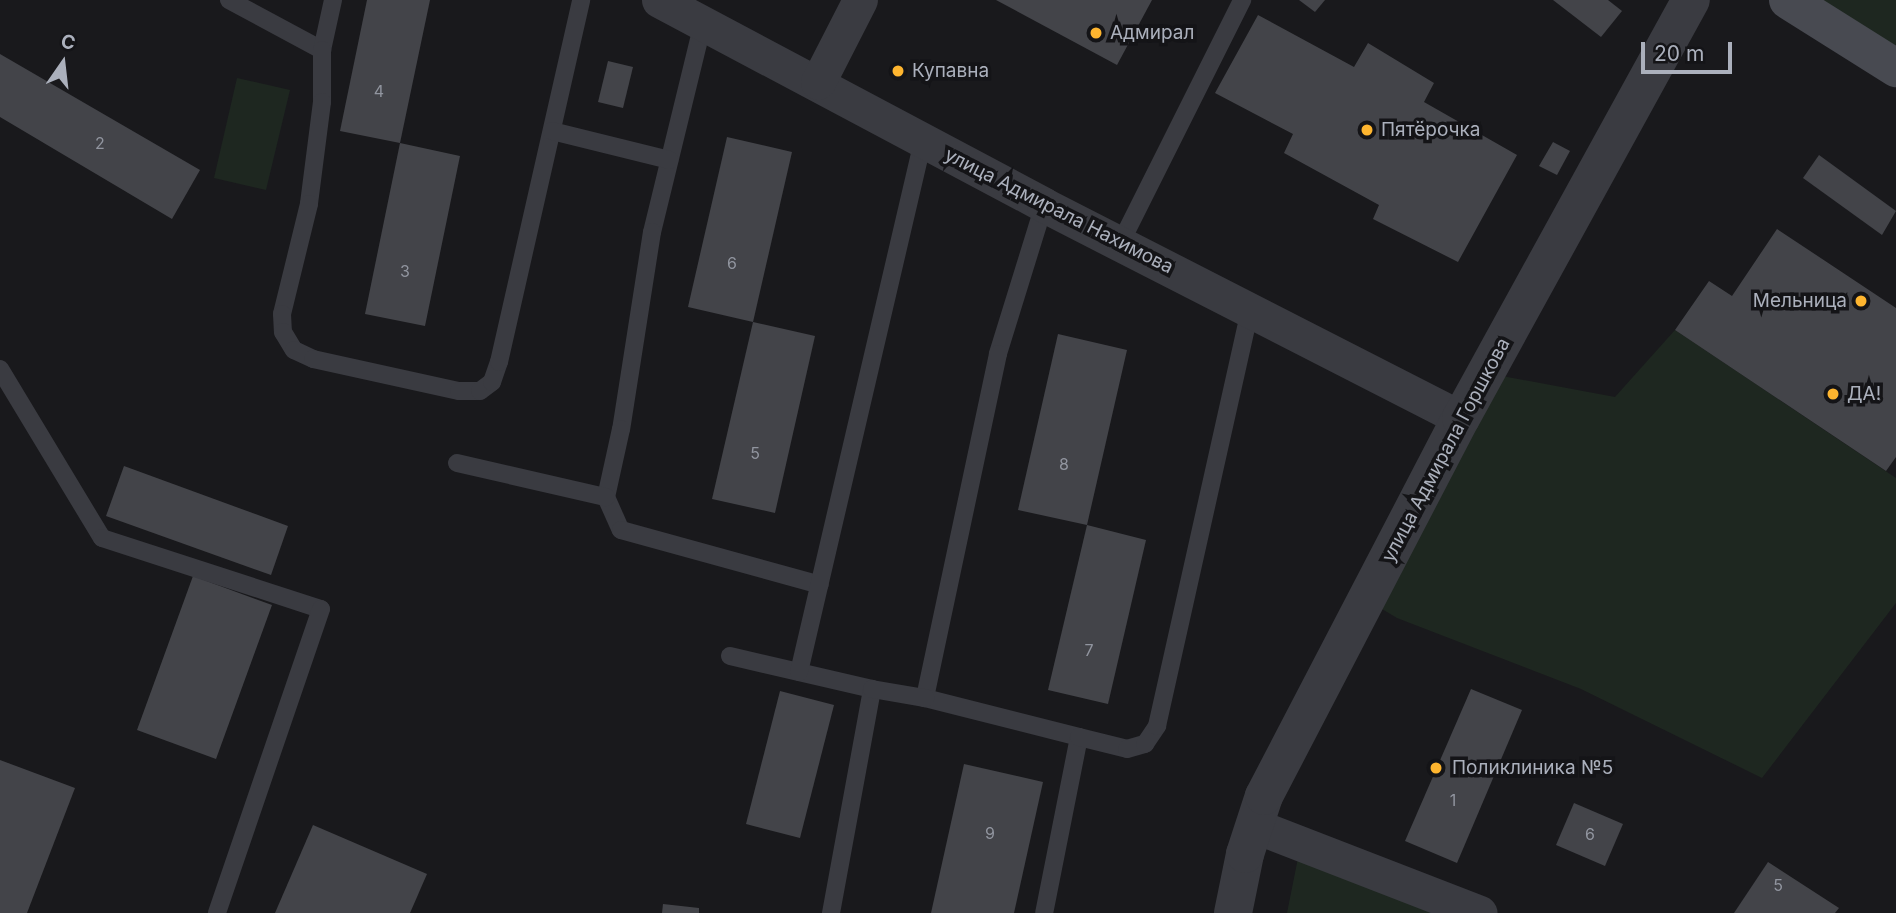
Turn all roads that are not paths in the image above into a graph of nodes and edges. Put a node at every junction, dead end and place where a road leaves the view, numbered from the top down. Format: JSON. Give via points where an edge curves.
{"nodes":[{"id":1,"x":229,"y":0,"type":"edge"},
{"id":2,"x":333,"y":0,"type":"edge"},
{"id":3,"x":581,"y":0,"type":"edge"},
{"id":4,"x":659,"y":0,"type":"edge"},
{"id":5,"x":860,"y":0,"type":"edge"},
{"id":6,"x":1242,"y":0,"type":"edge"},
{"id":7,"x":1691,"y":0,"type":"edge"},
{"id":8,"x":1788,"y":0,"type":"edge"},
{"id":9,"x":703,"y":23,"type":"junction"},
{"id":10,"x":322,"y":50,"type":"junction"},
{"id":11,"x":1896,"y":68,"type":"edge"},
{"id":12,"x":818,"y":82,"type":"junction"},
{"id":13,"x":552,"y":131,"type":"junction"},
{"id":14,"x":923,"y":141,"type":"junction"},
{"id":15,"x":669,"y":160,"type":"junction"},
{"id":16,"x":1044,"y":205,"type":"junction"},
{"id":17,"x":1120,"y":244,"type":"junction"},
{"id":18,"x":1250,"y":310,"type":"junction"},
{"id":19,"x":0,"y":369,"type":"edge"},
{"id":20,"x":1461,"y":418,"type":"junction"},
{"id":21,"x":457,"y":463,"type":"dead end"},
{"id":22,"x":606,"y":496,"type":"junction"},
{"id":23,"x":820,"y":585,"type":"junction"},
{"id":24,"x":730,"y":656,"type":"dead end"},
{"id":25,"x":799,"y":672,"type":"junction"},
{"id":26,"x":872,"y":689,"type":"junction"},
{"id":27,"x":925,"y":698,"type":"junction"},
{"id":28,"x":1079,"y":737,"type":"junction"},
{"id":29,"x":1253,"y":825,"type":"junction"},
{"id":30,"x":217,"y":913,"type":"edge"},
{"id":31,"x":831,"y":913,"type":"edge"},
{"id":32,"x":1044,"y":913,"type":"edge"},
{"id":33,"x":1233,"y":913,"type":"edge"},
{"id":34,"x":1480,"y":913,"type":"edge"}],
"edges":[{"from":1,"to":10,"type":"lane"},
{"from":2,"to":10,"type":"lane"},
{"from":3,"to":13,"type":"lane"},
{"from":4,"to":9,"type":"street","name":"улица Адмирала Нахимова"},
{"from":5,"to":12,"type":"street"},
{"from":6,"to":17,"type":"lane"},
{"from":7,"to":20,"type":"street","name":"улица Адмирала Горшкова"},
{"from":8,"to":11,"type":"main road"},
{"from":9,"to":12,"type":"street","name":"улица Адмирала Нахимова"},
{"from":9,"to":15,"type":"lane"},
{"from":10,"to":13,"type":"lane","via":[[322,102],[309,204],[282,314],[283,332],[295,350],[313,359],[459,391],[480,391],[492,382]]},
{"from":12,"to":14,"type":"street","name":"улица Адмирала Нахимова"},
{"from":13,"to":15,"type":"lane"},
{"from":14,"to":16,"type":"street","name":"улица Адмирала Нахимова"},
{"from":14,"to":23,"type":"lane"},
{"from":15,"to":22,"type":"lane"},
{"from":16,"to":17,"type":"street","name":"улица Адмирала Нахимова"},
{"from":16,"to":27,"type":"lane","via":[[998,354]]},
{"from":17,"to":18,"type":"street","name":"улица Адмирала Нахимова"},
{"from":18,"to":20,"type":"street","name":"улица Адмирала Нахимова"},
{"from":18,"to":28,"type":"lane","via":[[1157,726],[1145,744],[1127,748]]},
{"from":19,"to":30,"type":"lane","via":[[102,538],[321,609]]},
{"from":20,"to":29,"type":"street","name":"улица Адмирала Горшкова"},
{"from":21,"to":22,"type":"lane"},
{"from":22,"to":23,"type":"lane","via":[[621,530]]},
{"from":23,"to":25,"type":"lane"},
{"from":24,"to":25,"type":"lane"},
{"from":25,"to":26,"type":"lane"},
{"from":26,"to":27,"type":"lane"},
{"from":26,"to":31,"type":"lane"},
{"from":27,"to":28,"type":"lane"},
{"from":28,"to":32,"type":"lane"},
{"from":29,"to":33,"type":"street","name":"улица Адмирала Горшкова"},
{"from":29,"to":34,"type":"street"}]}
